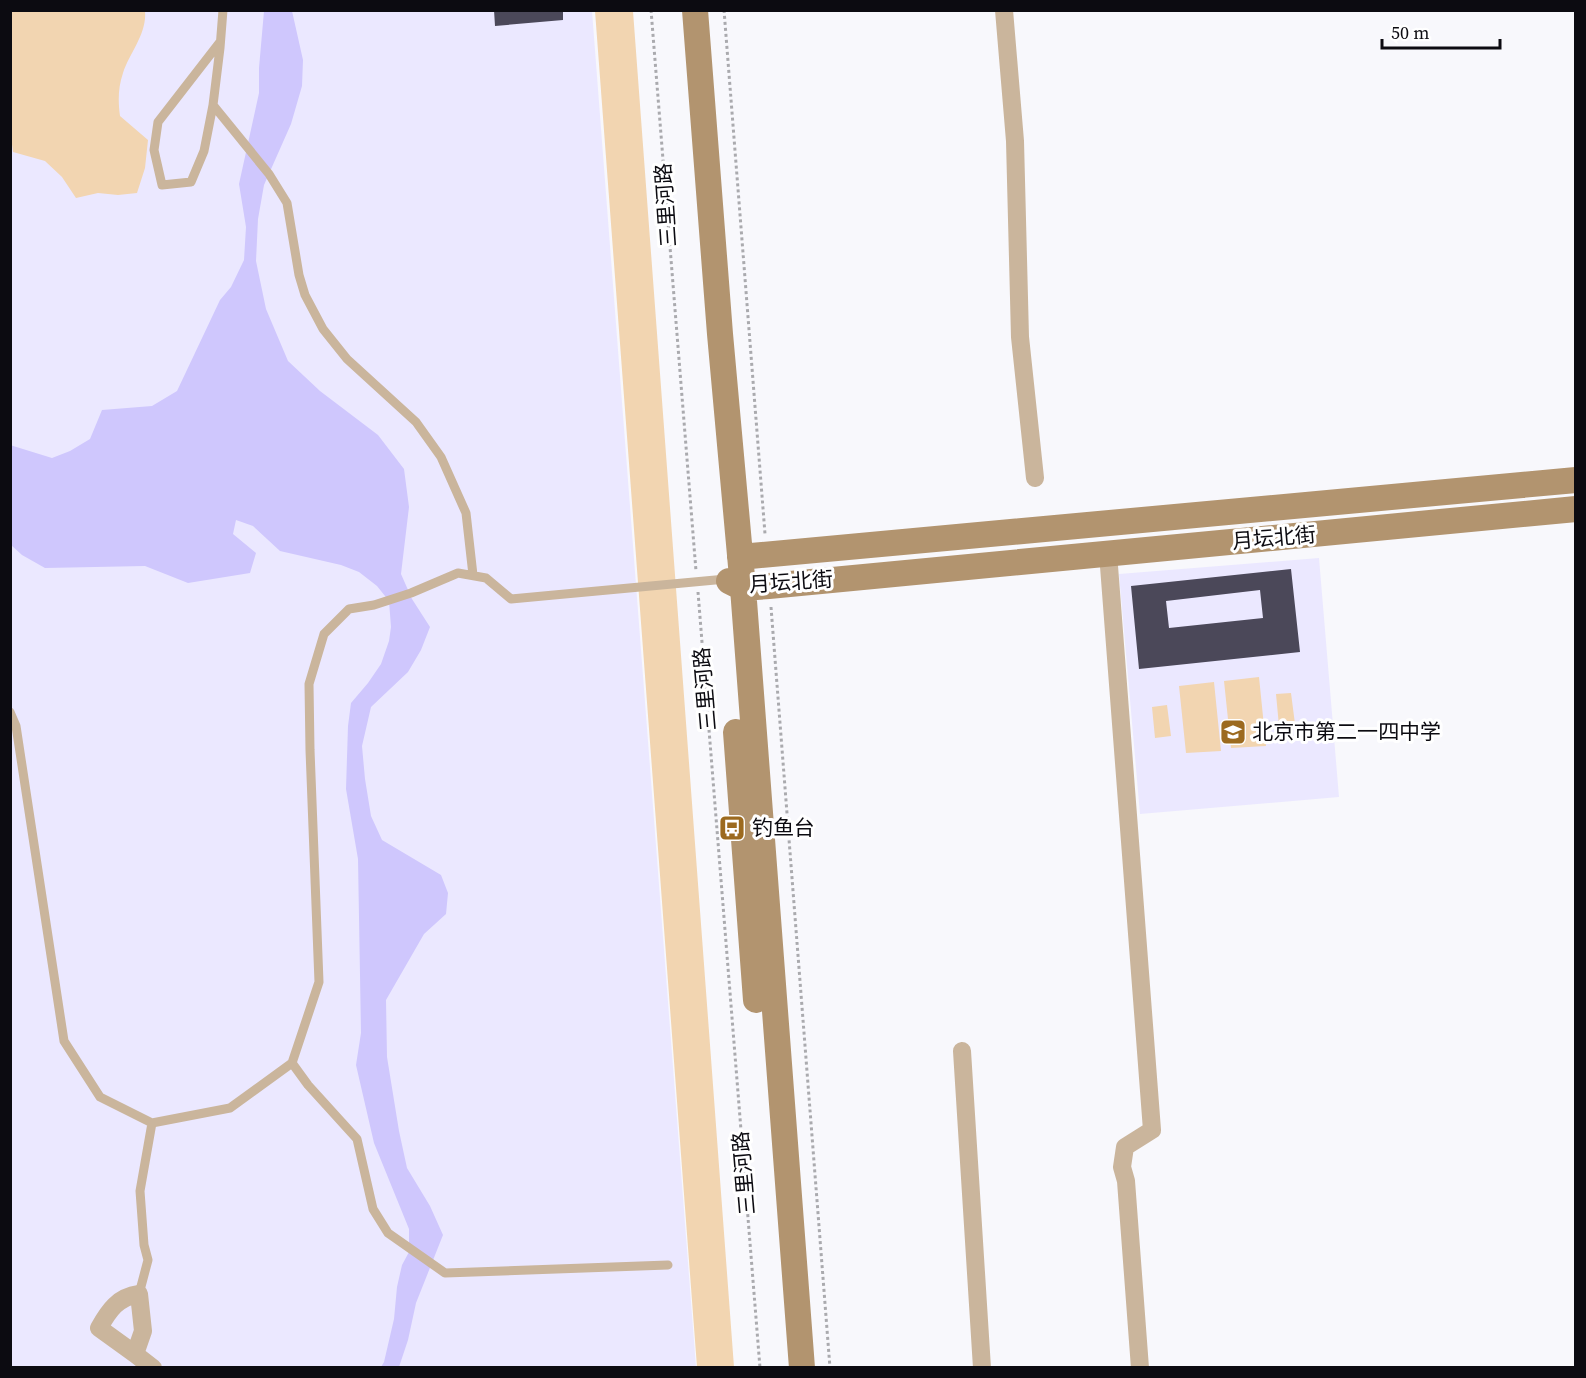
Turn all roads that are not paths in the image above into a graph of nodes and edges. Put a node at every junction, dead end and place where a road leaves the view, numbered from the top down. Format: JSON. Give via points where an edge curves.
{"nodes":[{"id":1,"x":223,"y":10,"type":"edge"},
{"id":2,"x":679,"y":10,"type":"edge"},
{"id":3,"x":695,"y":10,"type":"edge"},
{"id":4,"x":1005,"y":10,"type":"edge"},
{"id":5,"x":220,"y":42,"type":"junction"},
{"id":6,"x":213,"y":105,"type":"junction"},
{"id":7,"x":1035,"y":478,"type":"dead end"},
{"id":8,"x":1575,"y":480,"type":"edge"},
{"id":9,"x":1575,"y":509,"type":"edge"},
{"id":10,"x":1108,"y":554,"type":"junction"},
{"id":11,"x":740,"y":557,"type":"junction"},
{"id":12,"x":473,"y":576,"type":"junction"},
{"id":13,"x":734,"y":584,"type":"junction"},
{"id":14,"x":10,"y":712,"type":"edge"},
{"id":15,"x":963,"y":1051,"type":"dead end"},
{"id":16,"x":291,"y":1063,"type":"junction"},
{"id":17,"x":152,"y":1123,"type":"junction"},
{"id":18,"x":668,"y":1265,"type":"dead end"},
{"id":19,"x":139,"y":1294,"type":"junction"},
{"id":20,"x":135,"y":1354,"type":"junction"},
{"id":21,"x":153,"y":1368,"type":"edge"},
{"id":22,"x":785,"y":1368,"type":"edge"},
{"id":23,"x":802,"y":1368,"type":"edge"},
{"id":24,"x":982,"y":1368,"type":"edge"},
{"id":25,"x":1140,"y":1368,"type":"edge"}],
"edges":[{"from":1,"to":5,"type":"lane"},
{"from":2,"to":13,"type":"main road","name":"三里河路"},
{"from":3,"to":11,"type":"main road","name":"三里河路"},
{"from":4,"to":7,"type":"street","via":[[1015,141],[1020,337]]},
{"from":5,"to":6,"type":"lane"},
{"from":5,"to":6,"type":"lane","via":[[158,122],[154,150],[162,185],[191,182],[204,151]]},
{"from":6,"to":12,"type":"lane","via":[[269,174],[287,203],[299,275],[323,329],[347,359],[416,422],[441,457],[466,513]]},
{"from":8,"to":11,"type":"main road","name":"月坛北街"},
{"from":9,"to":10,"type":"main road","name":"月坛北街"},
{"from":10,"to":13,"type":"main road","name":"月坛北街","via":[[769,586]]},
{"from":10,"to":25,"type":"street","via":[[1152,1130],[1125,1147],[1122,1167]]},
{"from":11,"to":13,"type":"main road","name":"三里河路"},
{"from":12,"to":13,"type":"lane","via":[[486,578],[511,599],[697,582]]},
{"from":12,"to":16,"type":"lane","via":[[458,573],[411,593],[349,609],[324,634],[309,684],[320,982]]},
{"from":13,"to":22,"type":"main road","name":"三里河路","via":[[742,825]]},
{"from":13,"to":23,"type":"main road","name":"三里河路"},
{"from":14,"to":17,"type":"lane","via":[[16,726],[64,1041],[100,1097]]},
{"from":15,"to":24,"type":"street"},
{"from":16,"to":17,"type":"lane","via":[[230,1108]]},
{"from":16,"to":18,"type":"lane","via":[[357,1139],[373,1209],[388,1233],[445,1274]]},
{"from":17,"to":19,"type":"lane","via":[[140,1191],[148,1260]]},
{"from":19,"to":20,"type":"street","via":[[143,1331]]},
{"from":19,"to":20,"type":"street","via":[[126,1296],[111,1307],[99,1328]]},
{"from":20,"to":21,"type":"street"}]}
